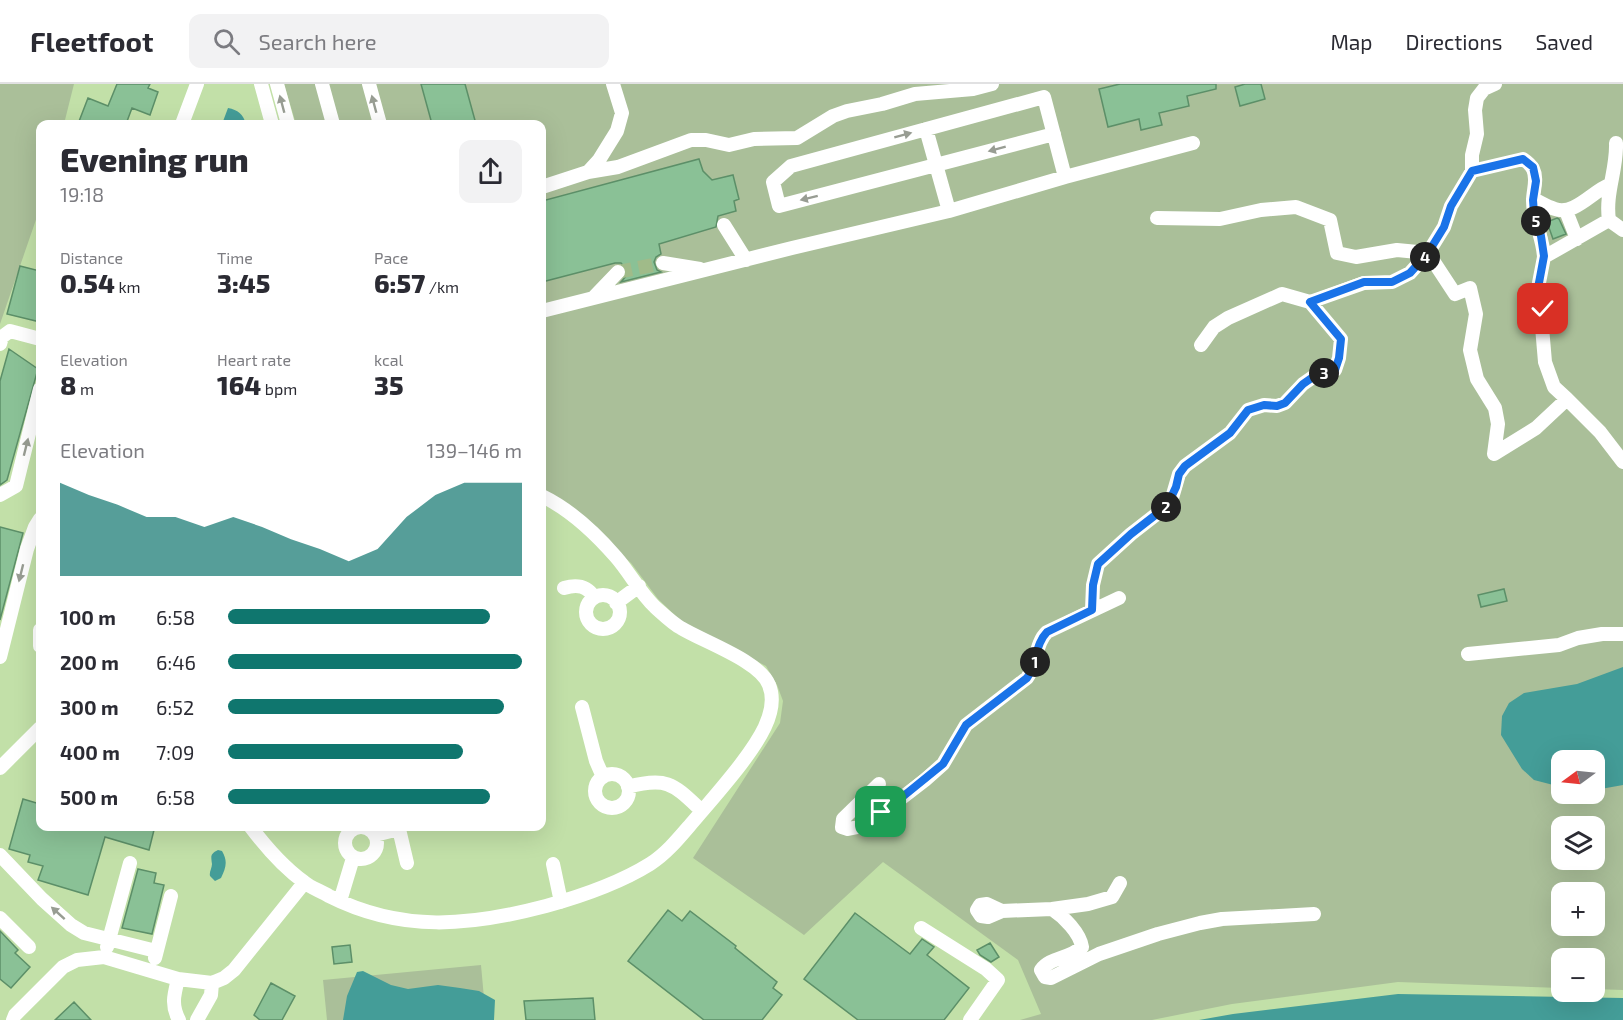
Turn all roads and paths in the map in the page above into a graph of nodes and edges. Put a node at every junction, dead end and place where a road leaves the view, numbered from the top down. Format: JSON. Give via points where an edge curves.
{"nodes":[{"id":1,"x":197,"y":84,"type":"edge"},
{"id":2,"x":261,"y":84,"type":"edge"},
{"id":3,"x":276,"y":84,"type":"edge"},
{"id":4,"x":322,"y":84,"type":"edge"},
{"id":5,"x":369,"y":84,"type":"edge"},
{"id":6,"x":613,"y":84,"type":"edge"},
{"id":7,"x":908,"y":84,"type":"edge"},
{"id":8,"x":992,"y":84,"type":"edge"},
{"id":9,"x":1495,"y":84,"type":"edge"},
{"id":10,"x":944,"y":88,"type":"edge"},
{"id":11,"x":897,"y":99,"type":"junction"},
{"id":12,"x":184,"y":120,"type":"edge"},
{"id":13,"x":271,"y":120,"type":"edge"},
{"id":14,"x":287,"y":120,"type":"edge"},
{"id":15,"x":332,"y":120,"type":"edge"},
{"id":16,"x":379,"y":120,"type":"edge"},
{"id":17,"x":926,"y":129,"type":"junction"},
{"id":18,"x":1054,"y":134,"type":"junction"},
{"id":19,"x":1193,"y":143,"type":"dead end"},
{"id":20,"x":1616,"y":143,"type":"dead end"},
{"id":21,"x":936,"y":166,"type":"junction"},
{"id":22,"x":1472,"y":171,"type":"junction"},
{"id":23,"x":588,"y":172,"type":"junction"},
{"id":24,"x":1065,"y":177,"type":"junction"},
{"id":25,"x":1609,"y":185,"type":"junction"},
{"id":26,"x":546,"y":186,"type":"edge"},
{"id":27,"x":1533,"y":200,"type":"junction"},
{"id":28,"x":949,"y":211,"type":"junction"},
{"id":29,"x":1566,"y":211,"type":"junction"},
{"id":30,"x":1157,"y":218,"type":"dead end"},
{"id":31,"x":1609,"y":220,"type":"junction"},
{"id":32,"x":724,"y":225,"type":"dead end"},
{"id":33,"x":1623,"y":230,"type":"edge"},
{"id":34,"x":1576,"y":239,"type":"junction"},
{"id":35,"x":1428,"y":253,"type":"junction"},
{"id":36,"x":1544,"y":256,"type":"junction"},
{"id":37,"x":746,"y":260,"type":"junction"},
{"id":38,"x":663,"y":263,"type":"tunnel mouth"},
{"id":39,"x":705,"y":270,"type":"junction"},
{"id":40,"x":618,"y":273,"type":"tunnel mouth"},
{"id":41,"x":594,"y":298,"type":"junction"},
{"id":42,"x":1310,"y":302,"type":"junction"},
{"id":43,"x":546,"y":309,"type":"edge"},
{"id":44,"x":36,"y":338,"type":"edge"},
{"id":45,"x":0,"y":344,"type":"edge"},
{"id":46,"x":1201,"y":345,"type":"dead end"},
{"id":47,"x":1567,"y":399,"type":"junction"},
{"id":48,"x":36,"y":405,"type":"edge"},
{"id":49,"x":1623,"y":462,"type":"edge"},
{"id":50,"x":0,"y":495,"type":"edge"},
{"id":51,"x":546,"y":503,"type":"edge"},
{"id":52,"x":36,"y":525,"type":"edge"},
{"id":53,"x":639,"y":586,"type":"junction"},
{"id":54,"x":564,"y":588,"type":"dead end"},
{"id":55,"x":594,"y":597,"type":"junction"},
{"id":56,"x":1119,"y":598,"type":"dead end"},
{"id":57,"x":616,"y":603,"type":"junction"},
{"id":58,"x":1092,"y":610,"type":"junction"},
{"id":59,"x":1623,"y":634,"type":"edge"},
{"id":60,"x":1468,"y":654,"type":"dead end"},
{"id":61,"x":0,"y":657,"type":"edge"},
{"id":62,"x":582,"y":707,"type":"dead end"},
{"id":63,"x":36,"y":732,"type":"edge"},
{"id":64,"x":0,"y":768,"type":"edge"},
{"id":65,"x":603,"y":777,"type":"junction"},
{"id":66,"x":879,"y":784,"type":"dead end"},
{"id":67,"x":628,"y":787,"type":"junction"},
{"id":68,"x":702,"y":811,"type":"junction"},
{"id":69,"x":254,"y":831,"type":"edge"},
{"id":70,"x":350,"y":831,"type":"edge"},
{"id":71,"x":372,"y":831,"type":"edge"},
{"id":72,"x":391,"y":831,"type":"edge"},
{"id":73,"x":399,"y":831,"type":"edge"},
{"id":74,"x":375,"y":835,"type":"junction"},
{"id":75,"x":0,"y":855,"type":"edge"},
{"id":76,"x":353,"y":858,"type":"junction"},
{"id":77,"x":130,"y":863,"type":"dead end"},
{"id":78,"x":407,"y":863,"type":"dead end"},
{"id":79,"x":553,"y":864,"type":"dead end"},
{"id":80,"x":304,"y":883,"type":"junction"},
{"id":81,"x":1120,"y":883,"type":"dead end"},
{"id":82,"x":171,"y":896,"type":"dead end"},
{"id":83,"x":340,"y":901,"type":"junction"},
{"id":84,"x":561,"y":902,"type":"junction"},
{"id":85,"x":1052,"y":909,"type":"junction"},
{"id":86,"x":1002,"y":911,"type":"dead end"},
{"id":87,"x":1314,"y":914,"type":"dead end"},
{"id":88,"x":0,"y":918,"type":"edge"},
{"id":89,"x":921,"y":928,"type":"dead end"},
{"id":90,"x":109,"y":940,"type":"junction"},
{"id":91,"x":28,"y":947,"type":"dead end"},
{"id":92,"x":156,"y":951,"type":"junction"},
{"id":93,"x":104,"y":957,"type":"junction"},
{"id":94,"x":151,"y":971,"type":"junction"},
{"id":95,"x":178,"y":980,"type":"junction"},
{"id":96,"x":212,"y":983,"type":"junction"},
{"id":97,"x":13,"y":1020,"type":"edge"},
{"id":98,"x":179,"y":1020,"type":"edge"},
{"id":99,"x":197,"y":1020,"type":"edge"},
{"id":100,"x":970,"y":1020,"type":"edge"}],
"edges":[{"from":1,"to":12,"type":"street"},
{"from":2,"to":13,"type":"street"},
{"from":14,"to":3,"type":"street","one_way":true},
{"from":4,"to":15,"type":"street"},
{"from":16,"to":5,"type":"street","one_way":true},
{"from":6,"to":23,"type":"street","via":[[622,113],[617,131]]},
{"from":7,"to":11,"type":"street"},
{"from":8,"to":10,"type":"street","via":[[973,89]]},
{"from":9,"to":22,"type":"street","via":[[1477,98]]},
{"from":10,"to":11,"type":"street"},
{"from":11,"to":23,"type":"street","via":[[840,113],[797,138],[754,139],[729,145],[691,140],[618,167]]},
{"from":17,"to":18,"type":"street","via":[[1044,97]]},
{"from":17,"to":21,"type":"street"},
{"from":21,"to":17,"type":"street","one_way":true,"via":[[779,206],[773,182],[791,166]]},
{"from":18,"to":21,"type":"street","one_way":true},
{"from":18,"to":24,"type":"street"},
{"from":19,"to":24,"type":"street"},
{"from":20,"to":25,"type":"street","via":[[1615,171]]},
{"from":21,"to":28,"type":"street"},
{"from":22,"to":27,"type":"street","via":[[1523,159],[1533,167]]},
{"from":22,"to":35,"type":"street"},
{"from":23,"to":26,"type":"street"},
{"from":24,"to":28,"type":"street"},
{"from":25,"to":29,"type":"street"},
{"from":25,"to":31,"type":"street"},
{"from":27,"to":29,"type":"street"},
{"from":27,"to":36,"type":"street"},
{"from":28,"to":37,"type":"street"},
{"from":29,"to":34,"type":"street"},
{"from":30,"to":35,"type":"street","via":[[1220,219],[1296,207],[1330,220],[1337,253],[1356,257],[1397,250]]},
{"from":31,"to":33,"type":"street"},
{"from":31,"to":34,"type":"street"},
{"from":32,"to":37,"type":"street"},
{"from":34,"to":36,"type":"street"},
{"from":35,"to":42,"type":"street","via":[[1410,273],[1392,282],[1364,282]]},
{"from":35,"to":47,"type":"street","via":[[1455,294],[1470,288],[1476,314],[1470,350],[1477,379],[1495,408],[1498,424],[1494,454],[1536,428]]},
{"from":36,"to":47,"type":"street","via":[[1538,288],[1543,309],[1545,362],[1554,387]]},
{"from":37,"to":39,"type":"street"},
{"from":38,"to":39,"type":"street"},
{"from":39,"to":41,"type":"street"},
{"from":40,"to":41,"type":"street"},
{"from":41,"to":43,"type":"street"},
{"from":42,"to":46,"type":"street","via":[[1282,294],[1274,297],[1214,327]]},
{"from":42,"to":58,"type":"street","via":[[1341,339],[1335,370],[1313,377],[1285,403],[1248,410],[1230,433],[1185,466],[1167,506],[1098,564]]},
{"from":44,"to":45,"type":"street","via":[[10,332]]},
{"from":47,"to":49,"type":"street"},
{"from":50,"to":48,"type":"street","one_way":true,"via":[[16,486]]},
{"from":51,"to":53,"type":"street","via":[[582,523]]},
{"from":52,"to":61,"type":"street","one_way":true},
{"from":53,"to":57,"type":"street"},
{"from":53,"to":68,"type":"street","via":[[653,605],[679,627],[763,673],[770,687],[772,704],[768,720],[749,753]]},
{"from":54,"to":55,"type":"street","via":[[586,588]]},
{"from":55,"to":57,"type":"street","via":[[609,596]]},
{"from":55,"to":57,"type":"street","via":[[586,611],[588,621],[596,628],[616,623]]},
{"from":56,"to":58,"type":"street"},
{"from":58,"to":66,"type":"street","via":[[1042,637],[1027,678],[966,725],[943,764],[925,780],[858,827],[842,827],[843,819]]},
{"from":59,"to":60,"type":"street"},
{"from":62,"to":65,"type":"street"},
{"from":63,"to":64,"type":"street"},
{"from":65,"to":67,"type":"street","via":[[618,776]]},
{"from":65,"to":67,"type":"street","via":[[596,785],[596,797],[608,808],[624,803]]},
{"from":67,"to":68,"type":"street","via":[[663,782],[679,790]]},
{"from":68,"to":84,"type":"street","via":[[672,846],[651,863],[601,888]]},
{"from":69,"to":80,"type":"street"},
{"from":70,"to":76,"type":"street","via":[[344,844]]},
{"from":71,"to":74,"type":"street"},
{"from":72,"to":74,"type":"street"},
{"from":73,"to":78,"type":"street"},
{"from":74,"to":76,"type":"street","via":[[373,855],[363,860]]},
{"from":90,"to":75,"type":"street","one_way":true,"via":[[71,925]]},
{"from":76,"to":83,"type":"street"},
{"from":77,"to":90,"type":"street"},
{"from":79,"to":84,"type":"street"},
{"from":80,"to":83,"type":"street"},
{"from":80,"to":96,"type":"street","via":[[234,970]]},
{"from":81,"to":85,"type":"street","via":[[1112,897]]},
{"from":82,"to":92,"type":"street"},
{"from":83,"to":84,"type":"street","via":[[386,918],[421,923],[520,913]]},
{"from":85,"to":86,"type":"street"},
{"from":85,"to":87,"type":"street","via":[[1076,933],[1082,947],[1076,953],[1046,963],[1041,970],[1051,978],[1099,954],[1200,923]]},
{"from":88,"to":91,"type":"street"},
{"from":89,"to":100,"type":"street","via":[[998,980]]},
{"from":90,"to":92,"type":"street"},
{"from":90,"to":93,"type":"street"},
{"from":92,"to":94,"type":"street"},
{"from":93,"to":94,"type":"street"},
{"from":93,"to":97,"type":"street","via":[[76,960],[63,967]]},
{"from":94,"to":95,"type":"street"},
{"from":95,"to":96,"type":"street"},
{"from":95,"to":98,"type":"street","via":[[173,1001]]},
{"from":96,"to":99,"type":"street","via":[[211,995]]}]}
